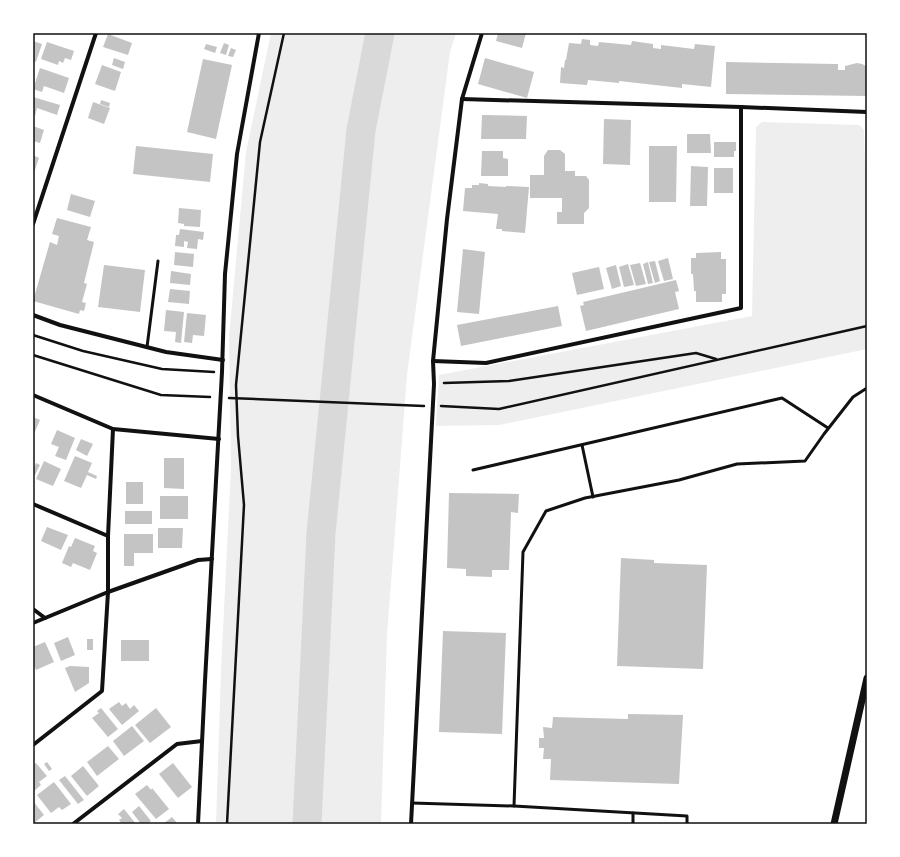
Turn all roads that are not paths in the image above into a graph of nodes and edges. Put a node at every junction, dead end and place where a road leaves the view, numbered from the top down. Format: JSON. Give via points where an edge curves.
{"nodes":[{"id":1,"x":96,"y":33,"type":"edge"},
{"id":2,"x":259,"y":33,"type":"edge"},
{"id":3,"x":482,"y":33,"type":"edge"},
{"id":4,"x":462,"y":99,"type":"junction"},
{"id":5,"x":741,"y":107,"type":"junction"},
{"id":6,"x":867,"y":112,"type":"edge"},
{"id":7,"x":33,"y":224,"type":"edge"},
{"id":8,"x":158,"y":261,"type":"dead end"},
{"id":9,"x":33,"y":315,"type":"edge"},
{"id":10,"x":147,"y":347,"type":"junction"},
{"id":11,"x":223,"y":360,"type":"junction"},
{"id":12,"x":433,"y":361,"type":"junction"},
{"id":13,"x":867,"y":388,"type":"edge"},
{"id":14,"x":33,"y":395,"type":"edge"},
{"id":15,"x":828,"y":428,"type":"junction"},
{"id":16,"x":113,"y":429,"type":"junction"},
{"id":17,"x":219,"y":439,"type":"junction"},
{"id":18,"x":582,"y":445,"type":"junction"},
{"id":19,"x":473,"y":470,"type":"dead end"},
{"id":20,"x":593,"y":497,"type":"junction"},
{"id":21,"x":33,"y":504,"type":"edge"},
{"id":22,"x":108,"y":536,"type":"junction"},
{"id":23,"x":212,"y":559,"type":"junction"},
{"id":24,"x":108,"y":592,"type":"junction"},
{"id":25,"x":33,"y":609,"type":"edge"},
{"id":26,"x":45,"y":618,"type":"junction"},
{"id":27,"x":33,"y":623,"type":"edge"},
{"id":28,"x":867,"y":678,"type":"edge"},
{"id":29,"x":202,"y":741,"type":"junction"},
{"id":30,"x":33,"y":745,"type":"edge"},
{"id":31,"x":412,"y":803,"type":"junction"},
{"id":32,"x":514,"y":806,"type":"junction"},
{"id":33,"x":633,"y":813,"type":"junction"},
{"id":34,"x":74,"y":824,"type":"edge"},
{"id":35,"x":198,"y":824,"type":"edge"},
{"id":36,"x":412,"y":824,"type":"edge"},
{"id":37,"x":633,"y":824,"type":"edge"},
{"id":38,"x":687,"y":824,"type":"edge"},
{"id":39,"x":834,"y":824,"type":"edge"}],
"edges":[{"from":1,"to":7,"type":"street"},
{"from":2,"to":11,"type":"street","via":[[237,154],[225,274]]},
{"from":3,"to":4,"type":"street"},
{"from":4,"to":5,"type":"street"},
{"from":4,"to":12,"type":"street"},
{"from":5,"to":6,"type":"street"},
{"from":5,"to":12,"type":"street","via":[[741,308],[486,363]]},
{"from":8,"to":10,"type":"lane"},
{"from":9,"to":10,"type":"street","via":[[60,325]]},
{"from":10,"to":11,"type":"street"},
{"from":11,"to":17,"type":"street"},
{"from":12,"to":31,"type":"street","via":[[434,384]]},
{"from":13,"to":15,"type":"lane","via":[[852,397]]},
{"from":14,"to":16,"type":"street"},
{"from":15,"to":18,"type":"lane","via":[[782,398]]},
{"from":15,"to":20,"type":"lane","via":[[805,461],[737,464],[679,480]]},
{"from":16,"to":17,"type":"street"},
{"from":16,"to":22,"type":"street"},
{"from":17,"to":23,"type":"street"},
{"from":18,"to":19,"type":"lane"},
{"from":18,"to":20,"type":"lane"},
{"from":20,"to":32,"type":"lane","via":[[546,511],[523,552]]},
{"from":21,"to":22,"type":"street"},
{"from":22,"to":24,"type":"street"},
{"from":23,"to":24,"type":"street","via":[[198,560]]},
{"from":23,"to":29,"type":"street"},
{"from":24,"to":26,"type":"street"},
{"from":24,"to":30,"type":"street","via":[[102,691]]},
{"from":25,"to":26,"type":"street"},
{"from":26,"to":27,"type":"street"},
{"from":28,"to":39,"type":"street"},
{"from":29,"to":34,"type":"street","via":[[177,744]]},
{"from":29,"to":35,"type":"street"},
{"from":31,"to":32,"type":"lane"},
{"from":31,"to":36,"type":"street"},
{"from":32,"to":33,"type":"lane"},
{"from":33,"to":37,"type":"lane"},
{"from":33,"to":38,"type":"lane","via":[[687,816]]}]}
